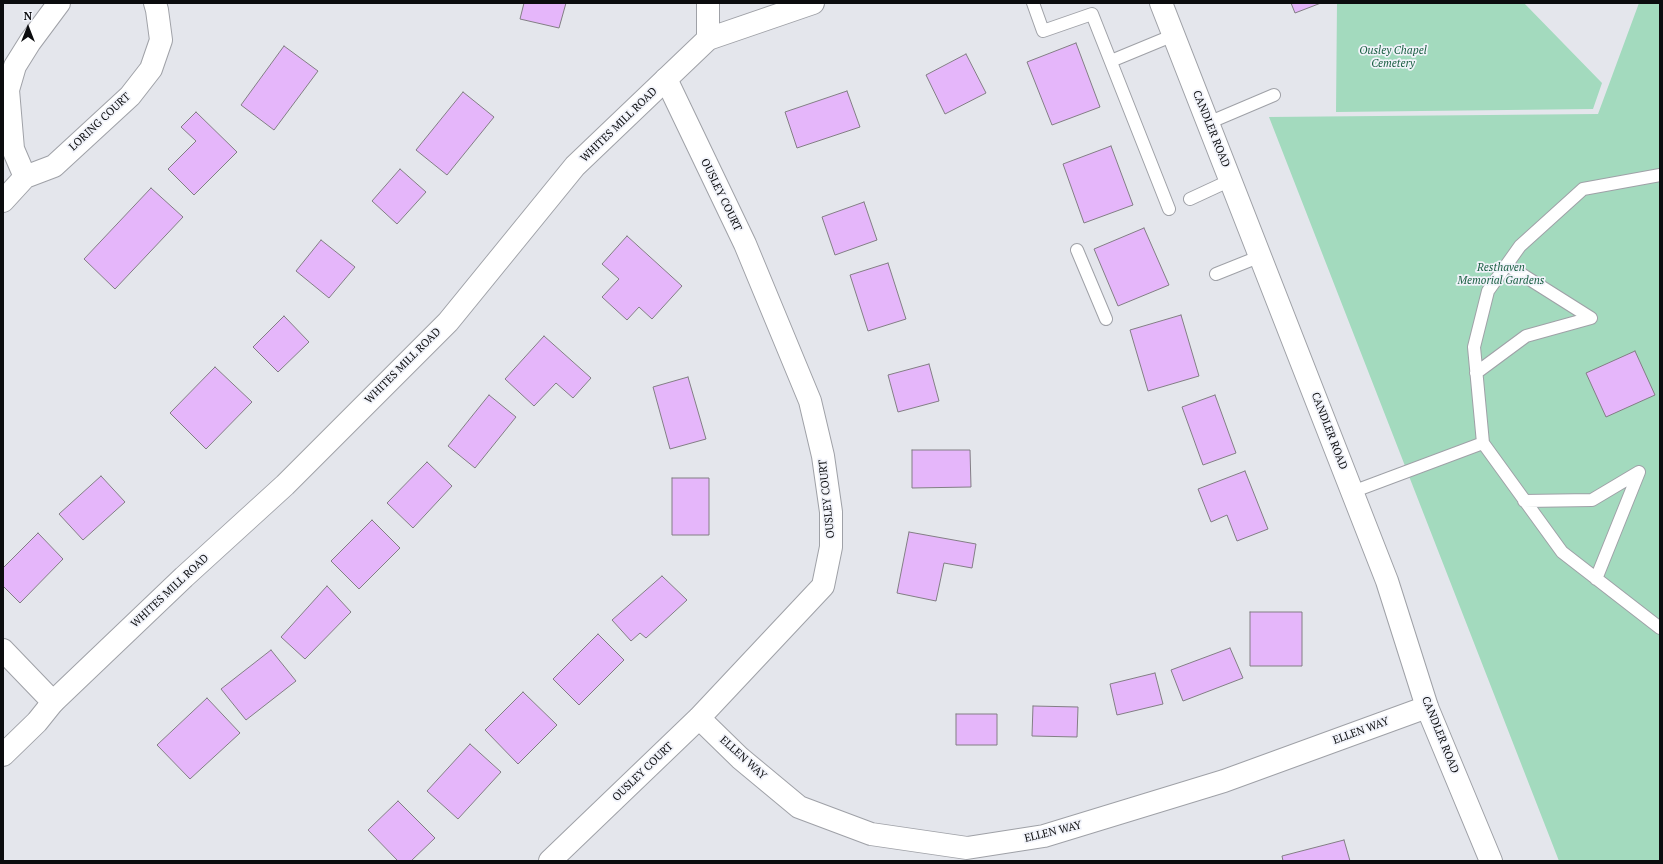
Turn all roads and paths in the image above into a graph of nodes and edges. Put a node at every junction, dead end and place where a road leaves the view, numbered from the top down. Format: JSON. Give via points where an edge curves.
{"nodes":[{"id":1,"x":59,"y":3,"type":"edge"},
{"id":2,"x":155,"y":3,"type":"edge"},
{"id":3,"x":708,"y":3,"type":"edge"},
{"id":4,"x":813,"y":3,"type":"edge"},
{"id":5,"x":1034,"y":3,"type":"edge"},
{"id":6,"x":1161,"y":3,"type":"edge"},
{"id":7,"x":1174,"y":35,"type":"junction"},
{"id":8,"x":708,"y":39,"type":"junction"},
{"id":9,"x":1111,"y":61,"type":"junction"},
{"id":10,"x":666,"y":79,"type":"junction"},
{"id":11,"x":1274,"y":95,"type":"dead end"},
{"id":12,"x":1208,"y":123,"type":"junction"},
{"id":13,"x":1660,"y":175,"type":"edge"},
{"id":14,"x":25,"y":177,"type":"junction"},
{"id":15,"x":1231,"y":180,"type":"junction"},
{"id":16,"x":1190,"y":199,"type":"dead end"},
{"id":17,"x":3,"y":201,"type":"edge"},
{"id":18,"x":1169,"y":208,"type":"dead end"},
{"id":19,"x":1077,"y":250,"type":"dead end"},
{"id":20,"x":1261,"y":256,"type":"junction"},
{"id":21,"x":1507,"y":265,"type":"junction"},
{"id":22,"x":1216,"y":274,"type":"dead end"},
{"id":23,"x":1106,"y":319,"type":"dead end"},
{"id":24,"x":1476,"y":373,"type":"junction"},
{"id":25,"x":1483,"y":444,"type":"junction"},
{"id":26,"x":1352,"y":492,"type":"junction"},
{"id":27,"x":1524,"y":501,"type":"junction"},
{"id":28,"x":1596,"y":579,"type":"junction"},
{"id":29,"x":1660,"y":628,"type":"edge"},
{"id":30,"x":3,"y":650,"type":"edge"},
{"id":31,"x":53,"y":702,"type":"junction"},
{"id":32,"x":1427,"y":706,"type":"junction"},
{"id":33,"x":699,"y":718,"type":"junction"},
{"id":34,"x":3,"y":755,"type":"edge"},
{"id":35,"x":550,"y":861,"type":"edge"},
{"id":36,"x":1491,"y":861,"type":"edge"}],
"edges":[{"from":1,"to":14,"type":"street","via":[[15,66],[8,90],[13,149]]},
{"from":2,"to":14,"type":"street","name":"LORING COURT","via":[[162,40],[151,68],[130,96],[54,166]]},
{"from":3,"to":8,"type":"street"},
{"from":4,"to":8,"type":"street","name":"WHITES MILL ROAD"},
{"from":5,"to":9,"type":"lane","via":[[1043,31],[1092,14]]},
{"from":6,"to":7,"type":"street","name":"CANDLER ROAD"},
{"from":7,"to":9,"type":"lane"},
{"from":7,"to":12,"type":"street","name":"CANDLER ROAD"},
{"from":8,"to":10,"type":"street","name":"WHITES MILL ROAD"},
{"from":9,"to":18,"type":"lane"},
{"from":10,"to":31,"type":"street","name":"WHITES MILL ROAD","via":[[575,166],[448,322],[285,485]]},
{"from":10,"to":33,"type":"street","name":"OUSLEY COURT","via":[[745,244],[810,400],[823,456],[831,512],[832,547],[823,586]]},
{"from":11,"to":12,"type":"lane"},
{"from":12,"to":15,"type":"street","name":"CANDLER ROAD"},
{"from":13,"to":21,"type":"lane","via":[[1583,189],[1520,246]]},
{"from":14,"to":17,"type":"street","name":"LORING COURT"},
{"from":15,"to":16,"type":"lane"},
{"from":15,"to":20,"type":"street","name":"CANDLER ROAD"},
{"from":19,"to":23,"type":"lane"},
{"from":20,"to":22,"type":"lane"},
{"from":20,"to":26,"type":"street","name":"CANDLER ROAD"},
{"from":21,"to":24,"type":"lane","via":[[1488,291],[1474,347]]},
{"from":21,"to":24,"type":"lane","via":[[1591,318],[1526,336]]},
{"from":24,"to":25,"type":"lane"},
{"from":25,"to":26,"type":"lane"},
{"from":25,"to":27,"type":"lane"},
{"from":26,"to":32,"type":"street","name":"CANDLER ROAD","via":[[1387,581]]},
{"from":27,"to":28,"type":"lane","via":[[1562,552]]},
{"from":27,"to":28,"type":"lane","via":[[1592,500],[1639,472]]},
{"from":28,"to":29,"type":"lane"},
{"from":30,"to":31,"type":"street"},
{"from":31,"to":34,"type":"street","name":"WHITES MILL ROAD","via":[[37,722]]},
{"from":32,"to":33,"type":"street","name":"ELLEN WAY","via":[[1224,781],[1044,836],[967,848],[871,834],[799,807],[740,758]]},
{"from":32,"to":36,"type":"street","name":"CANDLER ROAD"},
{"from":33,"to":35,"type":"street","name":"OUSLEY COURT"}]}
